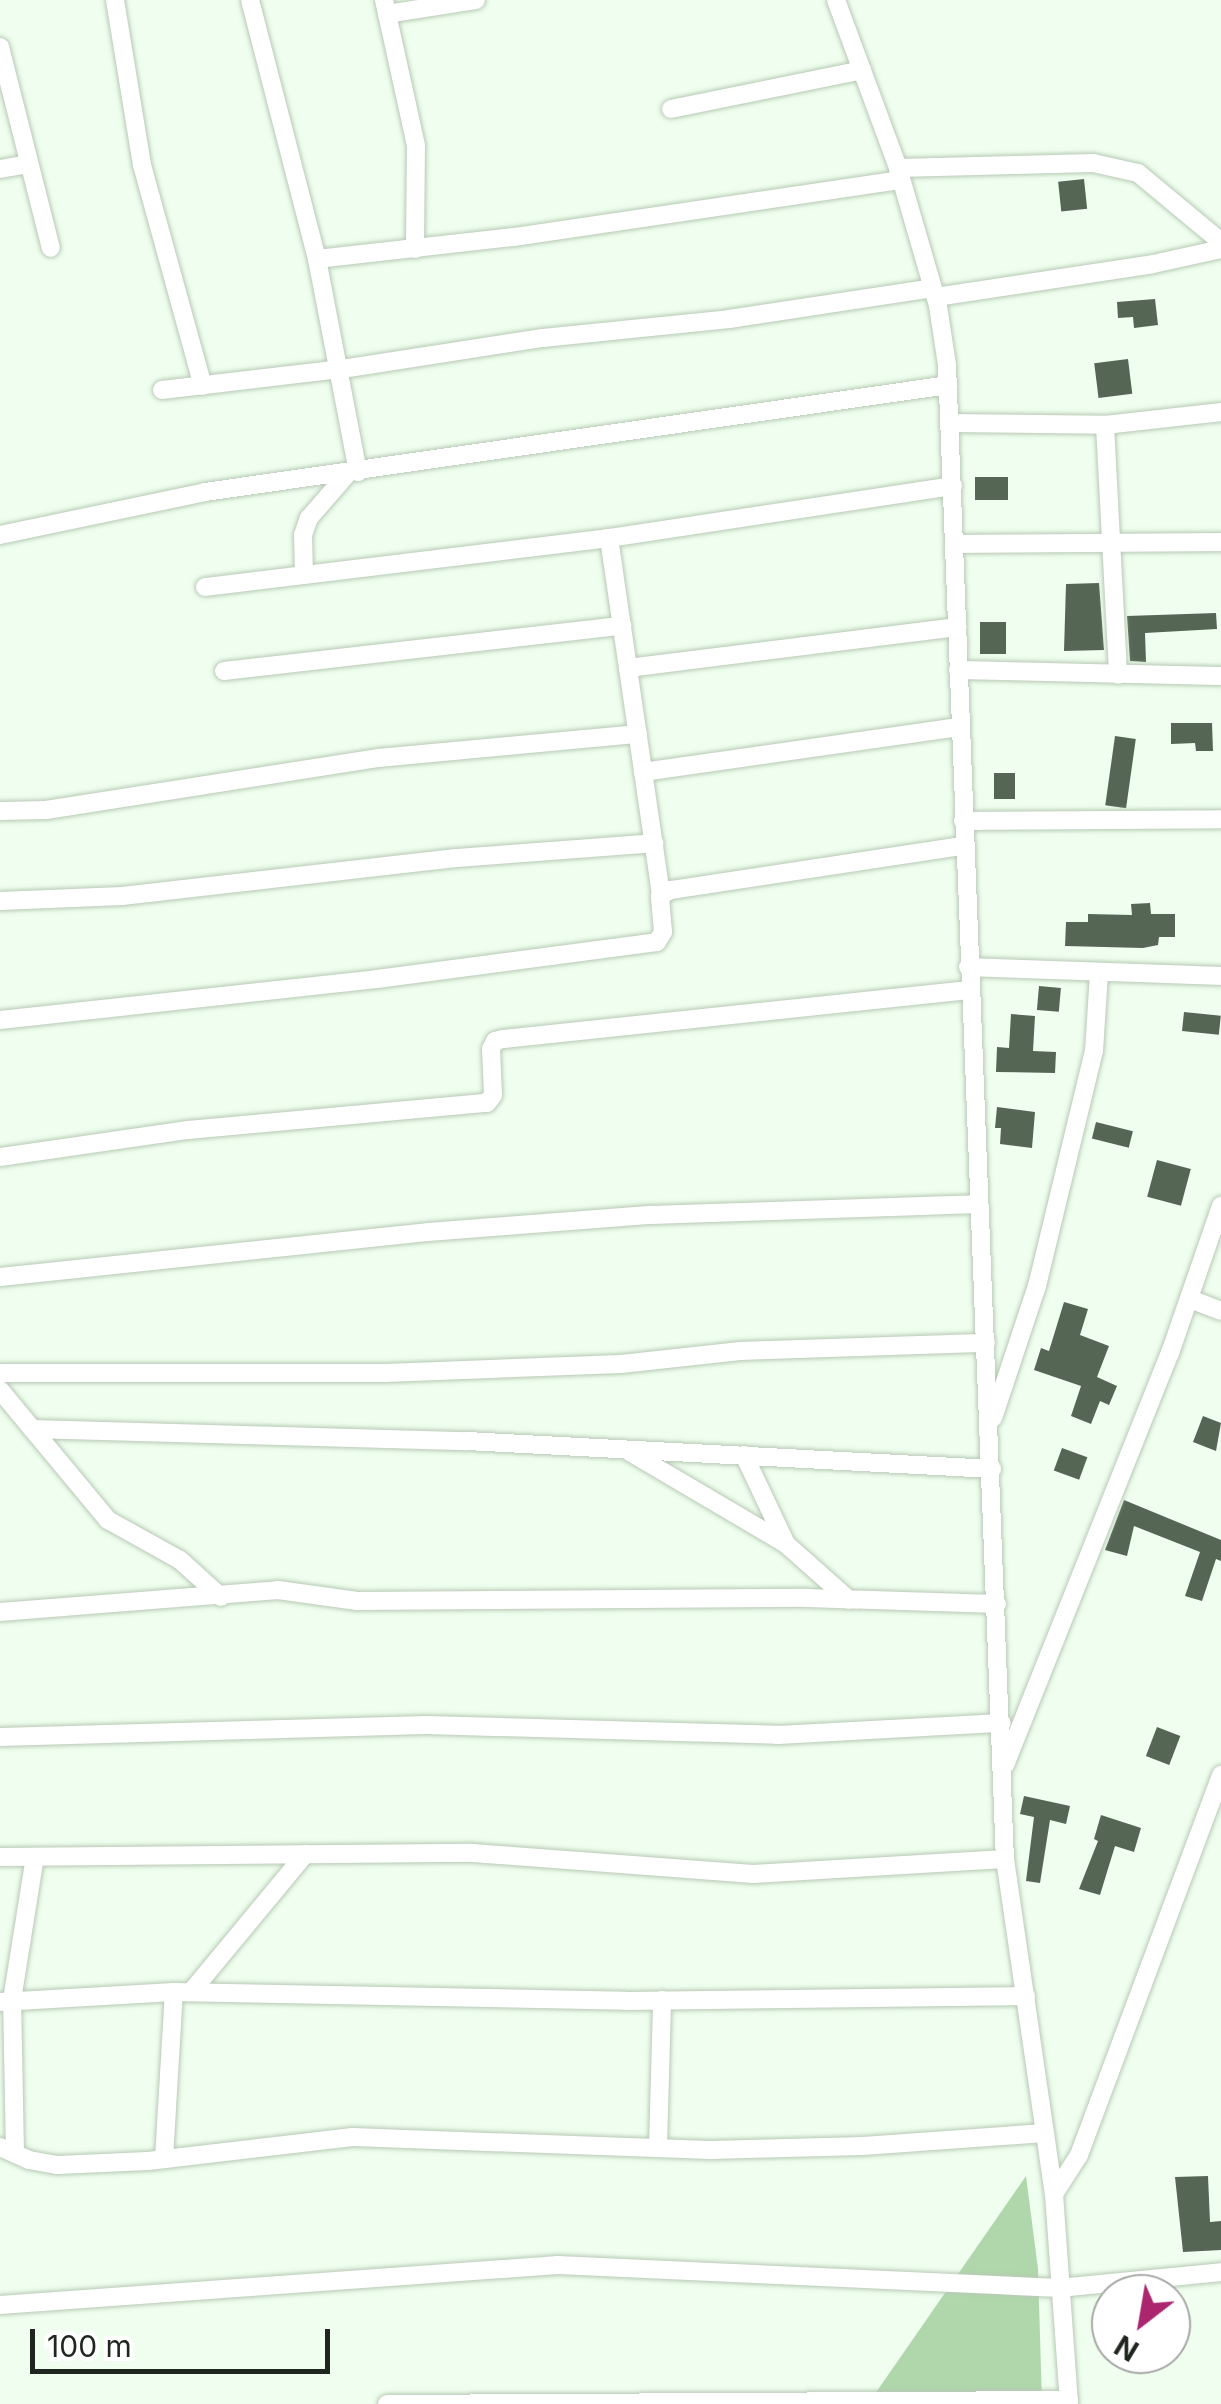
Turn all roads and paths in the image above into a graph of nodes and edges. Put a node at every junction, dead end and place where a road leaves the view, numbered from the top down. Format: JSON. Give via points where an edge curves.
{"nodes":[{"id":1,"x":115,"y":0,"type":"edge"},
{"id":2,"x":250,"y":0,"type":"edge"},
{"id":3,"x":476,"y":0,"type":"edge"},
{"id":4,"x":836,"y":0,"type":"edge"},
{"id":5,"x":386,"y":7,"type":"edge"},
{"id":6,"x":0,"y":48,"type":"edge"},
{"id":7,"x":862,"y":70,"type":"junction"},
{"id":8,"x":671,"y":109,"type":"dead end"},
{"id":9,"x":28,"y":164,"type":"junction"},
{"id":10,"x":0,"y":169,"type":"edge"},
{"id":11,"x":899,"y":174,"type":"junction"},
{"id":12,"x":1221,"y":246,"type":"edge"},
{"id":13,"x":51,"y":248,"type":"dead end"},
{"id":14,"x":415,"y":249,"type":"junction"},
{"id":15,"x":317,"y":258,"type":"junction"},
{"id":16,"x":934,"y":292,"type":"junction"},
{"id":17,"x":342,"y":369,"type":"junction"},
{"id":18,"x":948,"y":385,"type":"junction"},
{"id":19,"x":203,"y":386,"type":"junction"},
{"id":20,"x":162,"y":390,"type":"dead end"},
{"id":21,"x":1221,"y":412,"type":"edge"},
{"id":22,"x":952,"y":424,"type":"junction"},
{"id":23,"x":1105,"y":425,"type":"junction"},
{"id":24,"x":354,"y":472,"type":"junction"},
{"id":25,"x":953,"y":486,"type":"junction"},
{"id":26,"x":0,"y":535,"type":"edge"},
{"id":27,"x":609,"y":538,"type":"junction"},
{"id":28,"x":1221,"y":542,"type":"edge"},
{"id":29,"x":955,"y":544,"type":"junction"},
{"id":30,"x":1111,"y":544,"type":"junction"},
{"id":31,"x":304,"y":575,"type":"junction"},
{"id":32,"x":205,"y":587,"type":"dead end"},
{"id":33,"x":622,"y":626,"type":"junction"},
{"id":34,"x":957,"y":626,"type":"junction"},
{"id":35,"x":628,"y":668,"type":"junction"},
{"id":36,"x":958,"y":670,"type":"junction"},
{"id":37,"x":224,"y":671,"type":"dead end"},
{"id":38,"x":1118,"y":675,"type":"junction"},
{"id":39,"x":1221,"y":676,"type":"edge"},
{"id":40,"x":959,"y":726,"type":"junction"},
{"id":41,"x":638,"y":734,"type":"junction"},
{"id":42,"x":643,"y":772,"type":"junction"},
{"id":43,"x":0,"y":812,"type":"edge"},
{"id":44,"x":1221,"y":819,"type":"edge"},
{"id":45,"x":963,"y":821,"type":"junction"},
{"id":46,"x":654,"y":843,"type":"junction"},
{"id":47,"x":962,"y":846,"type":"junction"},
{"id":48,"x":661,"y":894,"type":"junction"},
{"id":49,"x":0,"y":901,"type":"edge"},
{"id":50,"x":968,"y":967,"type":"junction"},
{"id":51,"x":1099,"y":974,"type":"junction"},
{"id":52,"x":1221,"y":976,"type":"edge"},
{"id":53,"x":969,"y":990,"type":"junction"},
{"id":54,"x":0,"y":1020,"type":"edge"},
{"id":55,"x":0,"y":1157,"type":"edge"},
{"id":56,"x":979,"y":1204,"type":"junction"},
{"id":57,"x":1221,"y":1206,"type":"edge"},
{"id":58,"x":0,"y":1278,"type":"edge"},
{"id":59,"x":1190,"y":1299,"type":"junction"},
{"id":60,"x":1221,"y":1310,"type":"edge"},
{"id":61,"x":986,"y":1343,"type":"junction"},
{"id":62,"x":0,"y":1373,"type":"edge"},
{"id":63,"x":0,"y":1390,"type":"edge"},
{"id":64,"x":990,"y":1428,"type":"junction"},
{"id":65,"x":32,"y":1430,"type":"junction"},
{"id":66,"x":625,"y":1449,"type":"junction"},
{"id":67,"x":744,"y":1455,"type":"junction"},
{"id":68,"x":992,"y":1470,"type":"junction"},
{"id":69,"x":786,"y":1544,"type":"junction"},
{"id":70,"x":220,"y":1597,"type":"junction"},
{"id":71,"x":849,"y":1600,"type":"junction"},
{"id":72,"x":997,"y":1604,"type":"junction"},
{"id":73,"x":0,"y":1612,"type":"edge"},
{"id":74,"x":1002,"y":1723,"type":"junction"},
{"id":75,"x":0,"y":1737,"type":"edge"},
{"id":76,"x":1001,"y":1775,"type":"junction"},
{"id":77,"x":1221,"y":1775,"type":"edge"},
{"id":78,"x":305,"y":1854,"type":"junction"},
{"id":79,"x":35,"y":1857,"type":"junction"},
{"id":80,"x":0,"y":1858,"type":"edge"},
{"id":81,"x":1004,"y":1859,"type":"junction"},
{"id":82,"x":182,"y":1992,"type":"junction"},
{"id":83,"x":1026,"y":1996,"type":"junction"},
{"id":84,"x":662,"y":2000,"type":"junction"},
{"id":85,"x":6,"y":2001,"type":"edge"},
{"id":86,"x":1045,"y":2134,"type":"junction"},
{"id":87,"x":658,"y":2147,"type":"junction"},
{"id":88,"x":8,"y":2150,"type":"edge"},
{"id":89,"x":164,"y":2160,"type":"junction"},
{"id":90,"x":1054,"y":2194,"type":"junction"},
{"id":91,"x":1221,"y":2272,"type":"edge"},
{"id":92,"x":1059,"y":2288,"type":"junction"},
{"id":93,"x":0,"y":2305,"type":"edge"},
{"id":94,"x":1069,"y":2402,"type":"edge"},
{"id":95,"x":387,"y":2404,"type":"edge"}],
"edges":[{"from":1,"to":19,"type":"street","via":[[142,165]]},
{"from":2,"to":15,"type":"street"},
{"from":3,"to":5,"type":"street"},
{"from":4,"to":7,"type":"street"},
{"from":5,"to":14,"type":"street","via":[[416,146]]},
{"from":6,"to":9,"type":"street"},
{"from":7,"to":8,"type":"street"},
{"from":7,"to":11,"type":"street"},
{"from":9,"to":10,"type":"street"},
{"from":9,"to":13,"type":"street"},
{"from":11,"to":12,"type":"street","via":[[1093,164],[1138,173]]},
{"from":11,"to":14,"type":"street"},
{"from":11,"to":16,"type":"street"},
{"from":12,"to":16,"type":"street","via":[[1138,267]]},
{"from":14,"to":15,"type":"street"},
{"from":15,"to":17,"type":"street"},
{"from":16,"to":17,"type":"street","via":[[524,340]]},
{"from":16,"to":18,"type":"street"},
{"from":17,"to":19,"type":"street"},
{"from":17,"to":24,"type":"street"},
{"from":18,"to":22,"type":"street"},
{"from":18,"to":24,"type":"street"},
{"from":19,"to":20,"type":"street"},
{"from":21,"to":23,"type":"street"},
{"from":22,"to":23,"type":"street"},
{"from":22,"to":25,"type":"street"},
{"from":23,"to":30,"type":"street"},
{"from":24,"to":26,"type":"street","via":[[205,492]]},
{"from":24,"to":31,"type":"street","via":[[309,518]]},
{"from":25,"to":27,"type":"street"},
{"from":25,"to":29,"type":"street"},
{"from":27,"to":31,"type":"street"},
{"from":27,"to":33,"type":"street"},
{"from":28,"to":30,"type":"street"},
{"from":29,"to":30,"type":"street"},
{"from":29,"to":34,"type":"street"},
{"from":30,"to":38,"type":"street"},
{"from":31,"to":32,"type":"street"},
{"from":33,"to":35,"type":"street"},
{"from":33,"to":37,"type":"street"},
{"from":34,"to":35,"type":"street"},
{"from":34,"to":36,"type":"street"},
{"from":35,"to":41,"type":"street"},
{"from":36,"to":38,"type":"street"},
{"from":36,"to":40,"type":"street"},
{"from":38,"to":39,"type":"street"},
{"from":40,"to":42,"type":"street"},
{"from":40,"to":45,"type":"street"},
{"from":41,"to":42,"type":"street"},
{"from":41,"to":43,"type":"street","via":[[380,758]]},
{"from":42,"to":46,"type":"street"},
{"from":44,"to":45,"type":"street"},
{"from":45,"to":47,"type":"street"},
{"from":46,"to":48,"type":"street"},
{"from":46,"to":49,"type":"street","via":[[122,896]]},
{"from":47,"to":48,"type":"street"},
{"from":47,"to":50,"type":"street"},
{"from":48,"to":54,"type":"street","via":[[663,932],[657,942]]},
{"from":50,"to":51,"type":"street"},
{"from":50,"to":53,"type":"street"},
{"from":51,"to":52,"type":"street"},
{"from":51,"to":64,"type":"street","via":[[1094,1052],[1037,1286]]},
{"from":53,"to":55,"type":"street","via":[[503,1038],[491,1049],[494,1096],[487,1103],[188,1130]]},
{"from":53,"to":56,"type":"street"},
{"from":56,"to":58,"type":"street","via":[[632,1216]]},
{"from":56,"to":61,"type":"street"},
{"from":57,"to":59,"type":"street"},
{"from":59,"to":60,"type":"street"},
{"from":59,"to":76,"type":"street"},
{"from":61,"to":62,"type":"street","via":[[740,1351],[443,1372]]},
{"from":61,"to":64,"type":"street"},
{"from":63,"to":65,"type":"street"},
{"from":64,"to":68,"type":"street"},
{"from":65,"to":66,"type":"street"},
{"from":65,"to":70,"type":"street","via":[[108,1520],[180,1560]]},
{"from":66,"to":67,"type":"street"},
{"from":66,"to":69,"type":"street"},
{"from":67,"to":68,"type":"street"},
{"from":67,"to":69,"type":"street"},
{"from":68,"to":72,"type":"street"},
{"from":69,"to":71,"type":"street"},
{"from":70,"to":71,"type":"street","via":[[302,1590],[357,1601]]},
{"from":70,"to":73,"type":"street"},
{"from":71,"to":72,"type":"street"},
{"from":72,"to":74,"type":"street"},
{"from":74,"to":75,"type":"street","via":[[778,1735],[407,1725]]},
{"from":74,"to":76,"type":"street"},
{"from":76,"to":81,"type":"street"},
{"from":77,"to":90,"type":"street","via":[[1078,2156]]},
{"from":78,"to":79,"type":"street"},
{"from":78,"to":81,"type":"street","via":[[472,1854],[753,1874]]},
{"from":78,"to":82,"type":"street"},
{"from":79,"to":80,"type":"street"},
{"from":79,"to":85,"type":"street"},
{"from":81,"to":83,"type":"street"},
{"from":82,"to":84,"type":"street"},
{"from":82,"to":85,"type":"street"},
{"from":82,"to":89,"type":"street"},
{"from":83,"to":84,"type":"street"},
{"from":83,"to":86,"type":"street"},
{"from":84,"to":87,"type":"street"},
{"from":85,"to":88,"type":"street"},
{"from":86,"to":87,"type":"street","via":[[863,2146]]},
{"from":86,"to":90,"type":"street"},
{"from":87,"to":89,"type":"street","via":[[352,2138]]},
{"from":88,"to":89,"type":"street","via":[[58,2164]]},
{"from":90,"to":92,"type":"street"},
{"from":91,"to":92,"type":"street"},
{"from":92,"to":93,"type":"street","via":[[558,2265]]},
{"from":92,"to":94,"type":"street"},
{"from":94,"to":95,"type":"street"}]}
